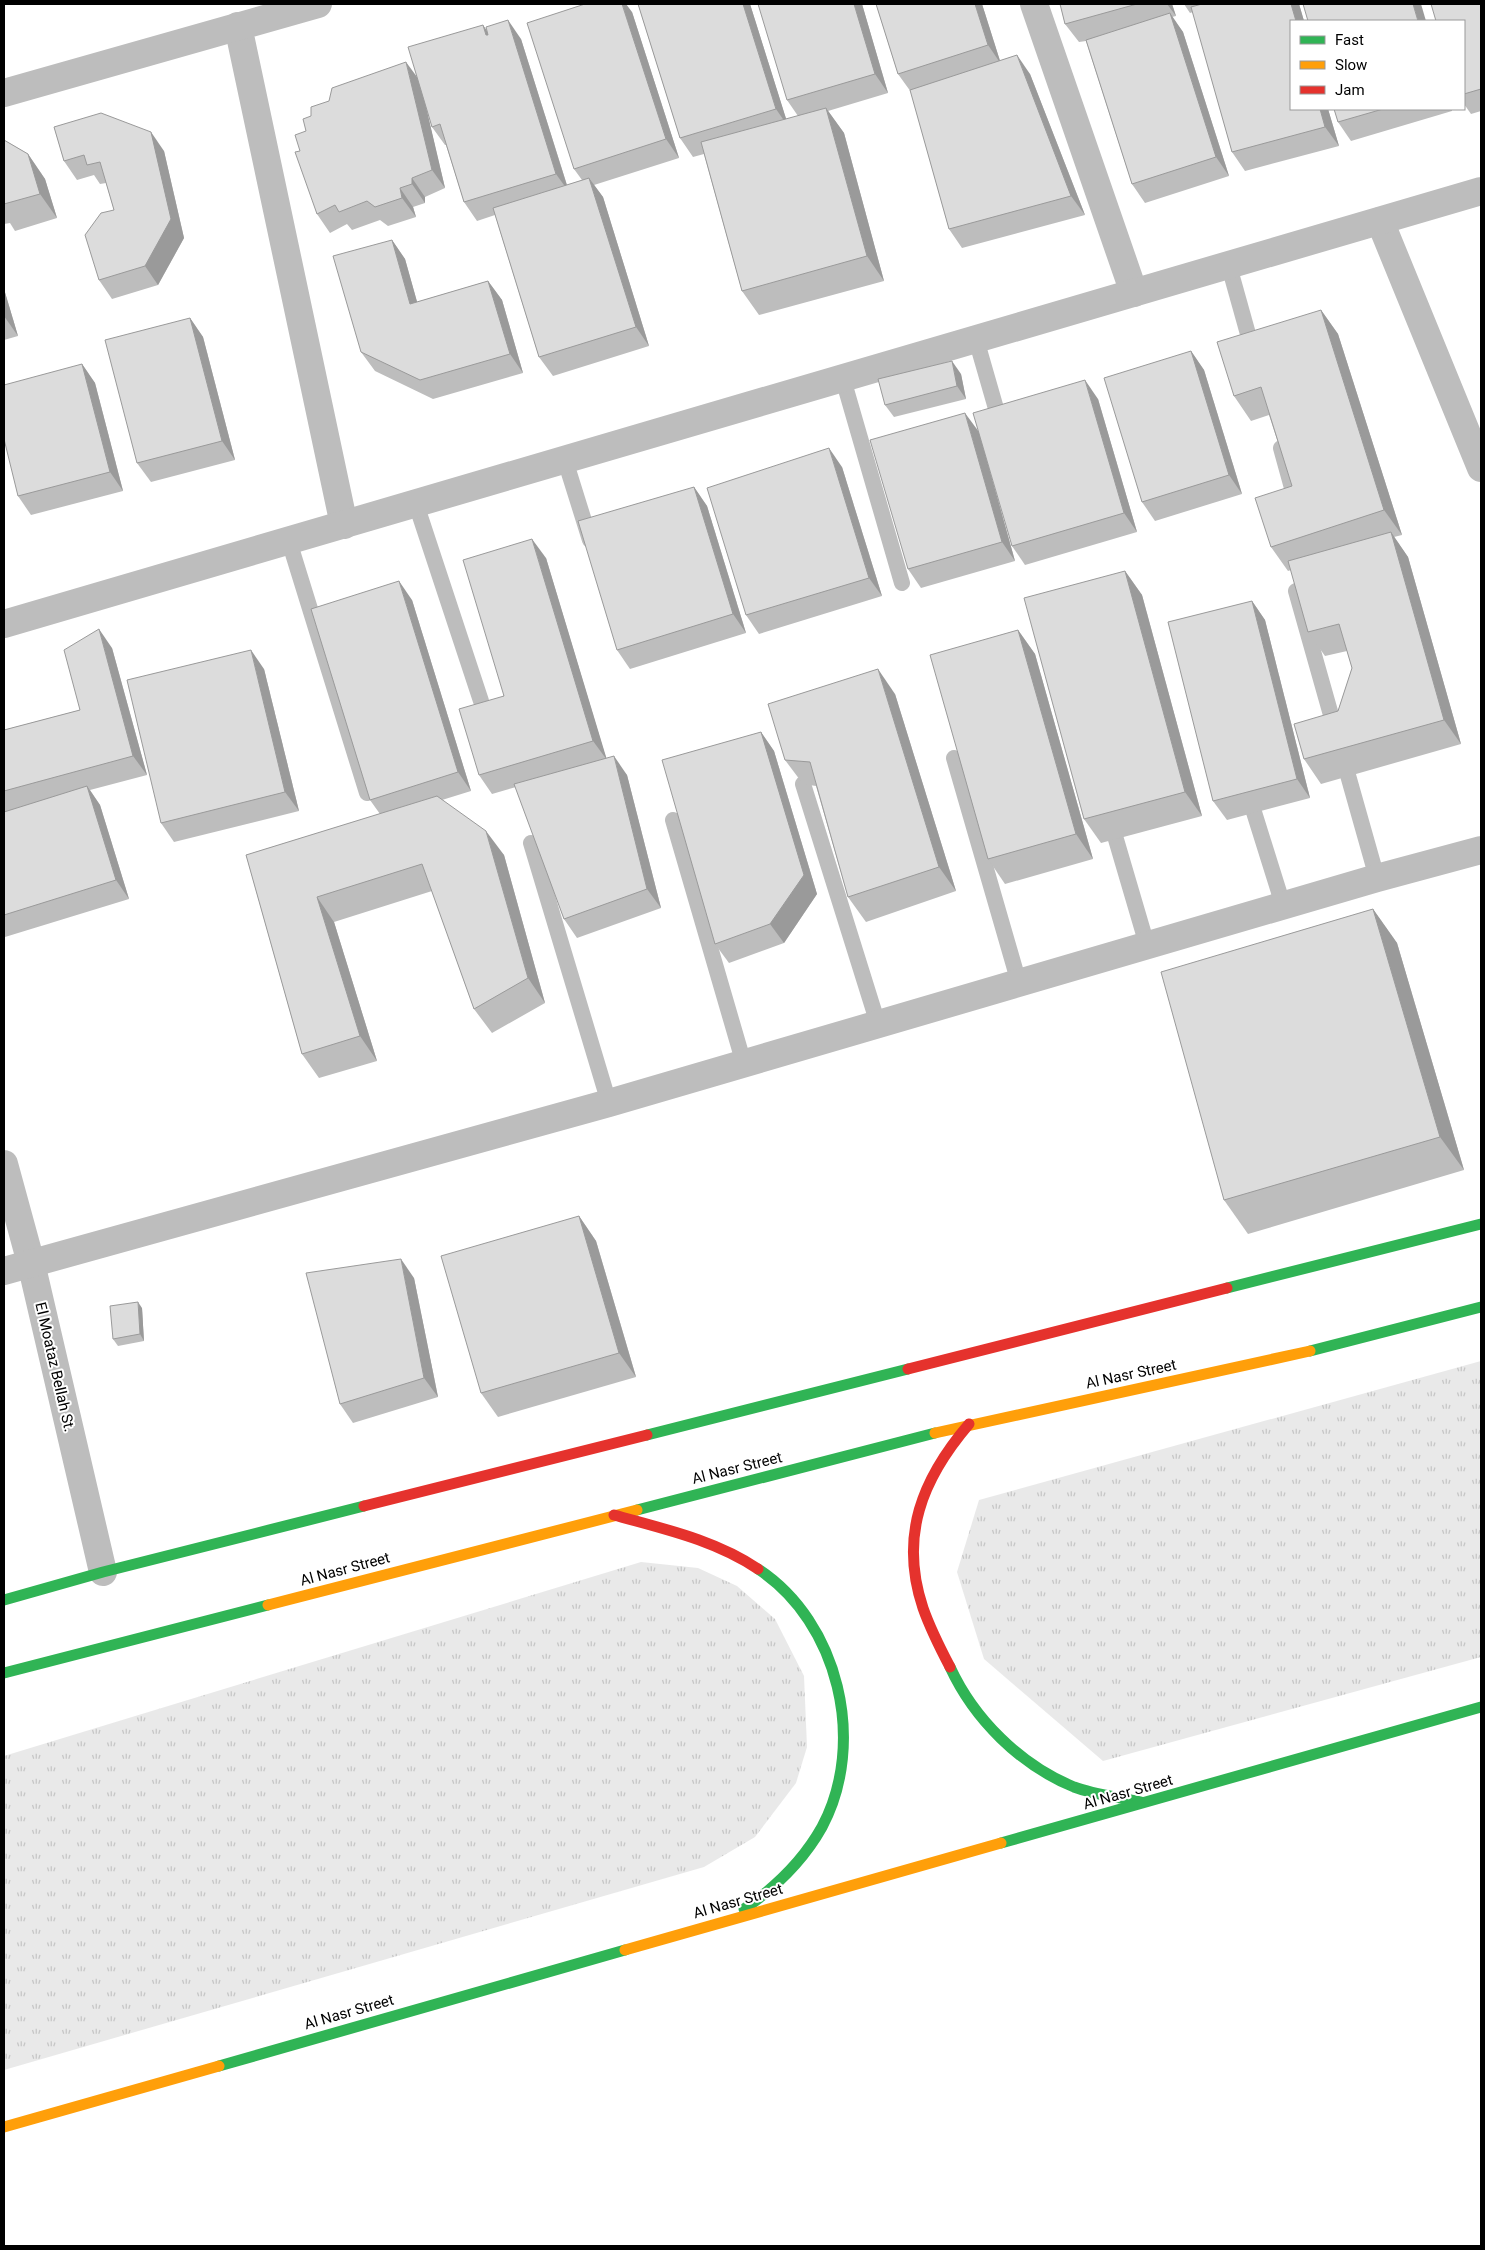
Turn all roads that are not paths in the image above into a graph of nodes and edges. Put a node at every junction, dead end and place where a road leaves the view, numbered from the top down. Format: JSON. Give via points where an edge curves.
{"nodes":[{"id":1,"x":318,"y":4,"type":"edge"},
{"id":2,"x":1034,"y":4,"type":"edge"},
{"id":3,"x":238,"y":26,"type":"junction"},
{"id":4,"x":4,"y":93,"type":"edge"},
{"id":5,"x":1481,"y":192,"type":"edge"},
{"id":6,"x":1380,"y":221,"type":"junction"},
{"id":7,"x":1228,"y":266,"type":"junction"},
{"id":8,"x":1134,"y":293,"type":"junction"},
{"id":9,"x":976,"y":339,"type":"junction"},
{"id":10,"x":1259,"y":371,"type":"edge"},
{"id":11,"x":843,"y":379,"type":"junction"},
{"id":12,"x":1275,"y":429,"type":"edge"},
{"id":13,"x":1005,"y":440,"type":"edge"},
{"id":14,"x":565,"y":460,"type":"junction"},
{"id":15,"x":1481,"y":468,"type":"edge"},
{"id":16,"x":416,"y":504,"type":"junction"},
{"id":17,"x":344,"y":525,"type":"junction"},
{"id":18,"x":1303,"y":525,"type":"edge"},
{"id":19,"x":289,"y":541,"type":"junction"},
{"id":20,"x":595,"y":555,"type":"edge"},
{"id":21,"x":902,"y":583,"type":"edge"},
{"id":22,"x":1296,"y":591,"type":"edge"},
{"id":23,"x":4,"y":624,"type":"edge"},
{"id":24,"x":481,"y":701,"type":"edge"},
{"id":25,"x":954,"y":758,"type":"edge"},
{"id":26,"x":1245,"y":782,"type":"edge"},
{"id":27,"x":802,"y":784,"type":"edge"},
{"id":28,"x":367,"y":793,"type":"edge"},
{"id":29,"x":1106,"y":802,"type":"edge"},
{"id":30,"x":672,"y":820,"type":"edge"},
{"id":31,"x":531,"y":843,"type":"edge"},
{"id":32,"x":1481,"y":850,"type":"edge"},
{"id":33,"x":1377,"y":878,"type":"junction"},
{"id":34,"x":1283,"y":905,"type":"junction"},
{"id":35,"x":1147,"y":945,"type":"junction"},
{"id":36,"x":1019,"y":982,"type":"junction"},
{"id":37,"x":878,"y":1024,"type":"junction"},
{"id":38,"x":744,"y":1064,"type":"junction"},
{"id":39,"x":609,"y":1103,"type":"junction"},
{"id":40,"x":4,"y":1164,"type":"edge"},
{"id":41,"x":1481,"y":1224,"type":"edge"},
{"id":42,"x":31,"y":1263,"type":"junction"},
{"id":43,"x":4,"y":1272,"type":"edge"},
{"id":44,"x":1481,"y":1307,"type":"edge"},
{"id":45,"x":968,"y":1424,"type":"junction"},
{"id":46,"x":612,"y":1515,"type":"junction"},
{"id":47,"x":102,"y":1572,"type":"junction"},
{"id":48,"x":4,"y":1600,"type":"edge"},
{"id":49,"x":4,"y":1673,"type":"edge"},
{"id":50,"x":1481,"y":1707,"type":"edge"},
{"id":51,"x":1144,"y":1803,"type":"junction"},
{"id":52,"x":711,"y":1924,"type":"junction"},
{"id":53,"x":4,"y":2127,"type":"edge"}],
"edges":[{"from":1,"to":3,"type":"street"},
{"from":2,"to":8,"type":"street"},
{"from":3,"to":4,"type":"street"},
{"from":3,"to":17,"type":"street"},
{"from":5,"to":6,"type":"street"},
{"from":6,"to":7,"type":"street"},
{"from":6,"to":15,"type":"street"},
{"from":7,"to":8,"type":"street"},
{"from":7,"to":10,"type":"lane"},
{"from":8,"to":9,"type":"street"},
{"from":9,"to":11,"type":"street"},
{"from":9,"to":13,"type":"lane"},
{"from":11,"to":14,"type":"street"},
{"from":11,"to":21,"type":"lane"},
{"from":12,"to":18,"type":"lane"},
{"from":14,"to":16,"type":"street"},
{"from":14,"to":20,"type":"lane"},
{"from":16,"to":17,"type":"street"},
{"from":16,"to":24,"type":"lane"},
{"from":17,"to":19,"type":"street"},
{"from":19,"to":23,"type":"street"},
{"from":19,"to":28,"type":"lane"},
{"from":22,"to":33,"type":"lane"},
{"from":25,"to":36,"type":"lane"},
{"from":26,"to":34,"type":"lane"},
{"from":27,"to":37,"type":"lane"},
{"from":29,"to":35,"type":"lane"},
{"from":30,"to":38,"type":"lane"},
{"from":31,"to":39,"type":"lane"},
{"from":32,"to":33,"type":"street"},
{"from":33,"to":34,"type":"street"},
{"from":34,"to":35,"type":"street"},
{"from":35,"to":36,"type":"street"},
{"from":36,"to":37,"type":"street"},
{"from":37,"to":38,"type":"street"},
{"from":38,"to":39,"type":"street"},
{"from":39,"to":42,"type":"street"},
{"from":40,"to":42,"type":"street","name":"El Moataz Bellah St."},
{"from":41,"to":47,"type":"main road"},
{"from":42,"to":43,"type":"street"},
{"from":42,"to":47,"type":"street","name":"El Moataz Bellah St."},
{"from":44,"to":45,"type":"main road","name":"Al Nasr Street","via":[[1306,1352]]},
{"from":45,"to":46,"type":"main road","name":"Al Nasr Street"},
{"from":45,"to":51,"type":"main road","via":[[934,1468],[916,1521],[915,1577],[932,1631],[963,1696],[1012,1749],[1074,1786]]},
{"from":46,"to":49,"type":"main road","name":"Al Nasr Street"},
{"from":46,"to":52,"type":"main road","via":[[707,1542],[736,1554],[762,1571],[786,1591],[806,1615],[822,1642],[840,1694],[844,1732],[842,1764],[824,1823],[808,1850],[782,1880],[739,1912]]},
{"from":47,"to":48,"type":"main road"},
{"from":50,"to":51,"type":"main road","name":"Al Nasr Street"},
{"from":51,"to":52,"type":"main road","name":"Al Nasr Street"},
{"from":52,"to":53,"type":"main road","name":"Al Nasr Street"}]}
